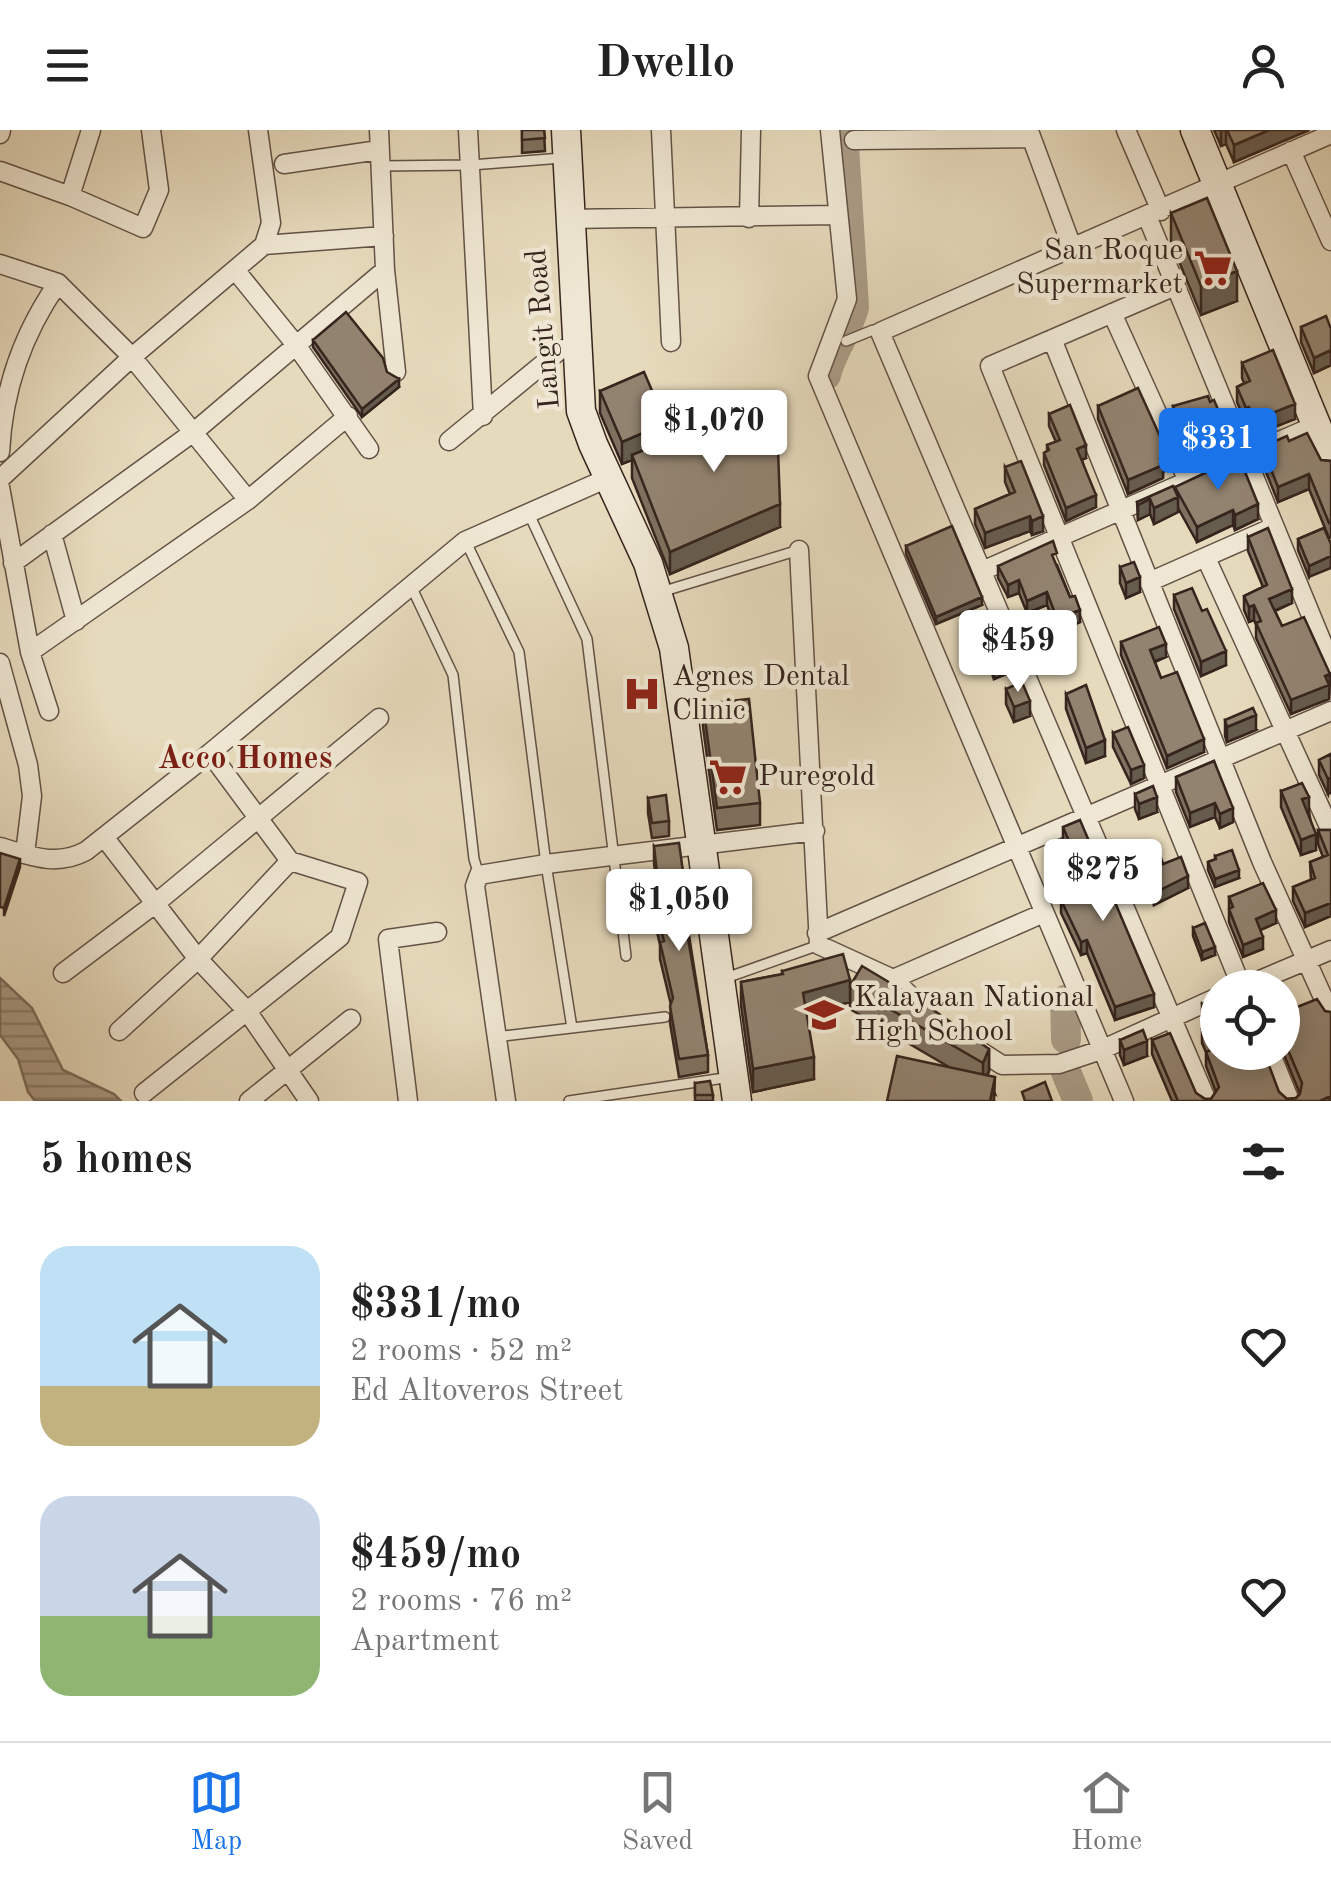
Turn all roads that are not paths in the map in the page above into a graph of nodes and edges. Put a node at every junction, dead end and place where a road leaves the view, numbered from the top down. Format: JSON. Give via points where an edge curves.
{"nodes":[{"id":1,"x":91,"y":130,"type":"edge"},
{"id":2,"x":151,"y":130,"type":"edge"},
{"id":3,"x":258,"y":130,"type":"edge"},
{"id":4,"x":379,"y":130,"type":"edge"},
{"id":5,"x":468,"y":130,"type":"edge"},
{"id":6,"x":662,"y":130,"type":"edge"},
{"id":7,"x":751,"y":130,"type":"edge"},
{"id":8,"x":830,"y":130,"type":"edge"},
{"id":9,"x":1126,"y":130,"type":"edge"},
{"id":10,"x":1195,"y":130,"type":"edge"},
{"id":11,"x":1029,"y":134,"type":"edge"},
{"id":12,"x":1331,"y":134,"type":"edge"},
{"id":13,"x":1309,"y":136,"type":"edge"},
{"id":14,"x":854,"y":140,"type":"dead end"},
{"id":15,"x":566,"y":144,"type":"edge"},
{"id":16,"x":1291,"y":151,"type":"junction"},
{"id":17,"x":380,"y":158,"type":"junction"},
{"id":18,"x":284,"y":164,"type":"dead end"},
{"id":19,"x":471,"y":165,"type":"junction"},
{"id":20,"x":0,"y":171,"type":"edge"},
{"id":21,"x":1218,"y":184,"type":"junction"},
{"id":22,"x":70,"y":196,"type":"junction"},
{"id":23,"x":1154,"y":214,"type":"junction"},
{"id":24,"x":837,"y":216,"type":"junction"},
{"id":25,"x":663,"y":218,"type":"junction"},
{"id":26,"x":749,"y":218,"type":"junction"},
{"id":27,"x":568,"y":219,"type":"junction"},
{"id":28,"x":384,"y":236,"type":"junction"},
{"id":29,"x":1331,"y":242,"type":"edge"},
{"id":30,"x":264,"y":245,"type":"junction"},
{"id":31,"x":1072,"y":247,"type":"junction"},
{"id":32,"x":0,"y":264,"type":"edge"},
{"id":33,"x":385,"y":270,"type":"junction"},
{"id":34,"x":236,"y":271,"type":"junction"},
{"id":35,"x":58,"y":283,"type":"junction"},
{"id":36,"x":1175,"y":286,"type":"junction"},
{"id":37,"x":1112,"y":313,"type":"junction"},
{"id":38,"x":880,"y":332,"type":"junction"},
{"id":39,"x":1052,"y":339,"type":"junction"},
{"id":40,"x":846,"y":341,"type":"dead end"},
{"id":41,"x":671,"y":342,"type":"dead end"},
{"id":42,"x":296,"y":345,"type":"junction"},
{"id":43,"x":577,"y":346,"type":"junction"},
{"id":44,"x":8,"y":356,"type":"edge"},
{"id":45,"x":132,"y":357,"type":"junction"},
{"id":46,"x":396,"y":372,"type":"edge"},
{"id":47,"x":348,"y":416,"type":"junction"},
{"id":48,"x":483,"y":416,"type":"junction"},
{"id":49,"x":1316,"y":425,"type":"junction"},
{"id":50,"x":195,"y":431,"type":"junction"},
{"id":51,"x":449,"y":441,"type":"dead end"},
{"id":52,"x":0,"y":444,"type":"edge"},
{"id":53,"x":370,"y":449,"type":"dead end"},
{"id":54,"x":0,"y":452,"type":"edge"},
{"id":55,"x":1246,"y":456,"type":"junction"},
{"id":56,"x":1331,"y":460,"type":"edge"},
{"id":57,"x":617,"y":475,"type":"junction"},
{"id":58,"x":0,"y":479,"type":"edge"},
{"id":59,"x":1188,"y":481,"type":"junction"},
{"id":60,"x":0,"y":487,"type":"edge"},
{"id":61,"x":248,"y":500,"type":"junction"},
{"id":62,"x":1121,"y":510,"type":"junction"},
{"id":63,"x":528,"y":511,"type":"junction"},
{"id":64,"x":1274,"y":526,"type":"junction"},
{"id":65,"x":52,"y":534,"type":"junction"},
{"id":66,"x":1060,"y":537,"type":"junction"},
{"id":67,"x":465,"y":541,"type":"junction"},
{"id":68,"x":799,"y":550,"type":"joint"},
{"id":69,"x":1206,"y":558,"type":"junction"},
{"id":70,"x":13,"y":563,"type":"junction"},
{"id":71,"x":982,"y":571,"type":"junction"},
{"id":72,"x":1149,"y":582,"type":"junction"},
{"id":73,"x":411,"y":586,"type":"junction"},
{"id":74,"x":658,"y":593,"type":"junction"},
{"id":75,"x":76,"y":621,"type":"junction"},
{"id":76,"x":30,"y":652,"type":"junction"},
{"id":77,"x":0,"y":663,"type":"edge"},
{"id":78,"x":1331,"y":664,"type":"edge"},
{"id":79,"x":50,"y":711,"type":"dead end"},
{"id":80,"x":1331,"y":711,"type":"edge"},
{"id":81,"x":379,"y":718,"type":"dead end"},
{"id":82,"x":1282,"y":730,"type":"junction"},
{"id":83,"x":210,"y":753,"type":"junction"},
{"id":84,"x":1223,"y":758,"type":"junction"},
{"id":85,"x":1163,"y":786,"type":"junction"},
{"id":86,"x":260,"y":816,"type":"junction"},
{"id":87,"x":1087,"y":818,"type":"junction"},
{"id":88,"x":815,"y":831,"type":"junction"},
{"id":89,"x":1331,"y":831,"type":"edge"},
{"id":90,"x":104,"y":837,"type":"junction"},
{"id":91,"x":702,"y":844,"type":"junction"},
{"id":92,"x":0,"y":847,"type":"edge"},
{"id":93,"x":1017,"y":847,"type":"junction"},
{"id":94,"x":25,"y":854,"type":"junction"},
{"id":95,"x":612,"y":856,"type":"junction"},
{"id":96,"x":290,"y":861,"type":"junction"},
{"id":97,"x":546,"y":864,"type":"junction"},
{"id":98,"x":479,"y":876,"type":"junction"},
{"id":99,"x":156,"y":903,"type":"junction"},
{"id":100,"x":1037,"y":916,"type":"dead end"},
{"id":101,"x":437,"y":932,"type":"dead end"},
{"id":102,"x":818,"y":939,"type":"junction"},
{"id":103,"x":1331,"y":950,"type":"edge"},
{"id":104,"x":626,"y":956,"type":"dead end"},
{"id":105,"x":198,"y":959,"type":"junction"},
{"id":106,"x":1307,"y":960,"type":"junction"},
{"id":107,"x":1235,"y":970,"type":"edge"},
{"id":108,"x":1283,"y":970,"type":"edge"},
{"id":109,"x":63,"y":973,"type":"dead end"},
{"id":110,"x":892,"y":979,"type":"junction"},
{"id":111,"x":720,"y":980,"type":"junction"},
{"id":112,"x":1200,"y":1005,"type":"edge"},
{"id":113,"x":247,"y":1011,"type":"junction"},
{"id":114,"x":1331,"y":1016,"type":"edge"},
{"id":115,"x":665,"y":1017,"type":"dead end"},
{"id":116,"x":1172,"y":1017,"type":"junction"},
{"id":117,"x":351,"y":1019,"type":"dead end"},
{"id":118,"x":572,"y":1028,"type":"junction"},
{"id":119,"x":119,"y":1031,"type":"dead end"},
{"id":120,"x":495,"y":1037,"type":"junction"},
{"id":121,"x":1101,"y":1050,"type":"junction"},
{"id":122,"x":288,"y":1068,"type":"junction"},
{"id":123,"x":1277,"y":1070,"type":"edge"},
{"id":124,"x":735,"y":1089,"type":"edge"},
{"id":125,"x":144,"y":1093,"type":"dead end"},
{"id":126,"x":250,"y":1101,"type":"edge"},
{"id":127,"x":308,"y":1101,"type":"edge"},
{"id":128,"x":408,"y":1101,"type":"edge"},
{"id":129,"x":506,"y":1101,"type":"edge"},
{"id":130,"x":570,"y":1101,"type":"edge"},
{"id":131,"x":1124,"y":1101,"type":"edge"},
{"id":132,"x":1208,"y":1101,"type":"edge"},
{"id":133,"x":1290,"y":1101,"type":"edge"}],
"edges":[{"from":1,"to":22,"type":"street"},
{"from":2,"to":22,"type":"street","via":[[160,190],[143,228]]},
{"from":3,"to":30,"type":"street","via":[[271,223]]},
{"from":4,"to":17,"type":"street"},
{"from":5,"to":19,"type":"street"},
{"from":6,"to":25,"type":"street"},
{"from":7,"to":26,"type":"street"},
{"from":8,"to":24,"type":"street"},
{"from":9,"to":23,"type":"street"},
{"from":10,"to":21,"type":"main road"},
{"from":11,"to":14,"type":"street"},
{"from":11,"to":31,"type":"street"},
{"from":12,"to":13,"type":"street"},
{"from":13,"to":16,"type":"street"},
{"from":15,"to":19,"type":"lane"},
{"from":15,"to":27,"type":"main road","name":"Langit Road"},
{"from":16,"to":21,"type":"street"},
{"from":16,"to":29,"type":"street"},
{"from":17,"to":18,"type":"street"},
{"from":17,"to":19,"type":"lane"},
{"from":17,"to":28,"type":"street"},
{"from":19,"to":48,"type":"street"},
{"from":20,"to":22,"type":"street"},
{"from":21,"to":23,"type":"street"},
{"from":21,"to":49,"type":"main road"},
{"from":23,"to":31,"type":"street"},
{"from":23,"to":36,"type":"street"},
{"from":24,"to":26,"type":"street"},
{"from":24,"to":93,"type":"street","via":[[847,300],[818,376]]},
{"from":25,"to":26,"type":"street"},
{"from":25,"to":27,"type":"street"},
{"from":25,"to":41,"type":"street"},
{"from":27,"to":43,"type":"main road","name":"Langit Road"},
{"from":28,"to":30,"type":"street"},
{"from":28,"to":33,"type":"street"},
{"from":30,"to":34,"type":"street"},
{"from":31,"to":38,"type":"street"},
{"from":32,"to":35,"type":"street"},
{"from":33,"to":42,"type":"street"},
{"from":33,"to":46,"type":"street"},
{"from":34,"to":42,"type":"street"},
{"from":34,"to":45,"type":"street"},
{"from":35,"to":44,"type":"street"},
{"from":35,"to":45,"type":"street"},
{"from":36,"to":37,"type":"street"},
{"from":36,"to":55,"type":"street"},
{"from":37,"to":39,"type":"street"},
{"from":37,"to":59,"type":"street"},
{"from":38,"to":40,"type":"lane"},
{"from":38,"to":71,"type":"street"},
{"from":39,"to":62,"type":"street"},
{"from":39,"to":66,"type":"street","via":[[990,366]]},
{"from":42,"to":47,"type":"street"},
{"from":42,"to":50,"type":"street"},
{"from":43,"to":48,"type":"street","via":[[560,350]]},
{"from":43,"to":57,"type":"main road","name":"Langit Road","via":[[581,411]]},
{"from":44,"to":52,"type":"street"},
{"from":45,"to":50,"type":"street"},
{"from":45,"to":58,"type":"street"},
{"from":47,"to":53,"type":"street"},
{"from":47,"to":61,"type":"street"},
{"from":48,"to":51,"type":"street"},
{"from":49,"to":55,"type":"street"},
{"from":49,"to":56,"type":"main road"},
{"from":50,"to":61,"type":"street"},
{"from":50,"to":65,"type":"street"},
{"from":52,"to":54,"type":"street"},
{"from":55,"to":59,"type":"street"},
{"from":55,"to":64,"type":"street"},
{"from":57,"to":63,"type":"street"},
{"from":57,"to":74,"type":"main road","name":"Langit Road"},
{"from":59,"to":62,"type":"street"},
{"from":60,"to":70,"type":"street"},
{"from":61,"to":75,"type":"street"},
{"from":62,"to":66,"type":"street"},
{"from":62,"to":72,"type":"street"},
{"from":63,"to":67,"type":"street"},
{"from":63,"to":95,"type":"lane","via":[[587,639]]},
{"from":64,"to":69,"type":"street"},
{"from":64,"to":78,"type":"street"},
{"from":65,"to":70,"type":"street"},
{"from":65,"to":75,"type":"street"},
{"from":66,"to":71,"type":"street"},
{"from":66,"to":85,"type":"street"},
{"from":67,"to":73,"type":"street"},
{"from":67,"to":97,"type":"lane","via":[[520,652]]},
{"from":68,"to":74,"type":"lane"},
{"from":68,"to":88,"type":"street"},
{"from":69,"to":72,"type":"street"},
{"from":69,"to":82,"type":"street"},
{"from":70,"to":76,"type":"street"},
{"from":71,"to":87,"type":"street"},
{"from":72,"to":84,"type":"street"},
{"from":73,"to":83,"type":"street"},
{"from":73,"to":98,"type":"lane","via":[[453,675]]},
{"from":74,"to":91,"type":"main road","name":"Langit Road","via":[[674,648]]},
{"from":75,"to":76,"type":"street"},
{"from":76,"to":79,"type":"street"},
{"from":77,"to":94,"type":"street","via":[[28,765],[32,796]]},
{"from":80,"to":82,"type":"street"},
{"from":81,"to":86,"type":"street"},
{"from":82,"to":84,"type":"street"},
{"from":82,"to":89,"type":"street"},
{"from":83,"to":86,"type":"street"},
{"from":83,"to":90,"type":"street"},
{"from":84,"to":85,"type":"street"},
{"from":84,"to":106,"type":"street"},
{"from":85,"to":87,"type":"street"},
{"from":85,"to":107,"type":"street"},
{"from":86,"to":96,"type":"street"},
{"from":86,"to":99,"type":"street"},
{"from":87,"to":93,"type":"street"},
{"from":87,"to":116,"type":"street"},
{"from":88,"to":91,"type":"street"},
{"from":88,"to":102,"type":"street"},
{"from":90,"to":94,"type":"street","via":[[68,860]]},
{"from":90,"to":99,"type":"street"},
{"from":91,"to":95,"type":"street"},
{"from":91,"to":111,"type":"main road","name":"Langit Road"},
{"from":92,"to":94,"type":"street"},
{"from":93,"to":102,"type":"street"},
{"from":93,"to":121,"type":"street"},
{"from":95,"to":97,"type":"street"},
{"from":95,"to":104,"type":"lane"},
{"from":96,"to":105,"type":"street"},
{"from":96,"to":113,"type":"street","via":[[358,882],[340,937]]},
{"from":97,"to":98,"type":"street"},
{"from":97,"to":118,"type":"lane"},
{"from":98,"to":120,"type":"street"},
{"from":99,"to":105,"type":"street"},
{"from":99,"to":109,"type":"street"},
{"from":100,"to":110,"type":"street"},
{"from":101,"to":128,"type":"street","via":[[388,939]]},
{"from":102,"to":110,"type":"street"},
{"from":102,"to":111,"type":"lane"},
{"from":103,"to":106,"type":"street"},
{"from":105,"to":113,"type":"street"},
{"from":105,"to":119,"type":"street"},
{"from":106,"to":108,"type":"street"},
{"from":106,"to":114,"type":"street"},
{"from":110,"to":121,"type":"street","via":[[949,1030],[1002,1064],[1059,1064]]},
{"from":111,"to":124,"type":"main road","name":"Langit Road"},
{"from":112,"to":116,"type":"street"},
{"from":113,"to":122,"type":"street"},
{"from":113,"to":125,"type":"street"},
{"from":115,"to":118,"type":"lane"},
{"from":116,"to":121,"type":"street"},
{"from":116,"to":132,"type":"street"},
{"from":117,"to":122,"type":"street"},
{"from":118,"to":120,"type":"lane"},
{"from":120,"to":129,"type":"street"},
{"from":121,"to":131,"type":"street"},
{"from":122,"to":126,"type":"street"},
{"from":122,"to":127,"type":"street"},
{"from":123,"to":133,"type":"street"},
{"from":124,"to":130,"type":"lane"}]}
